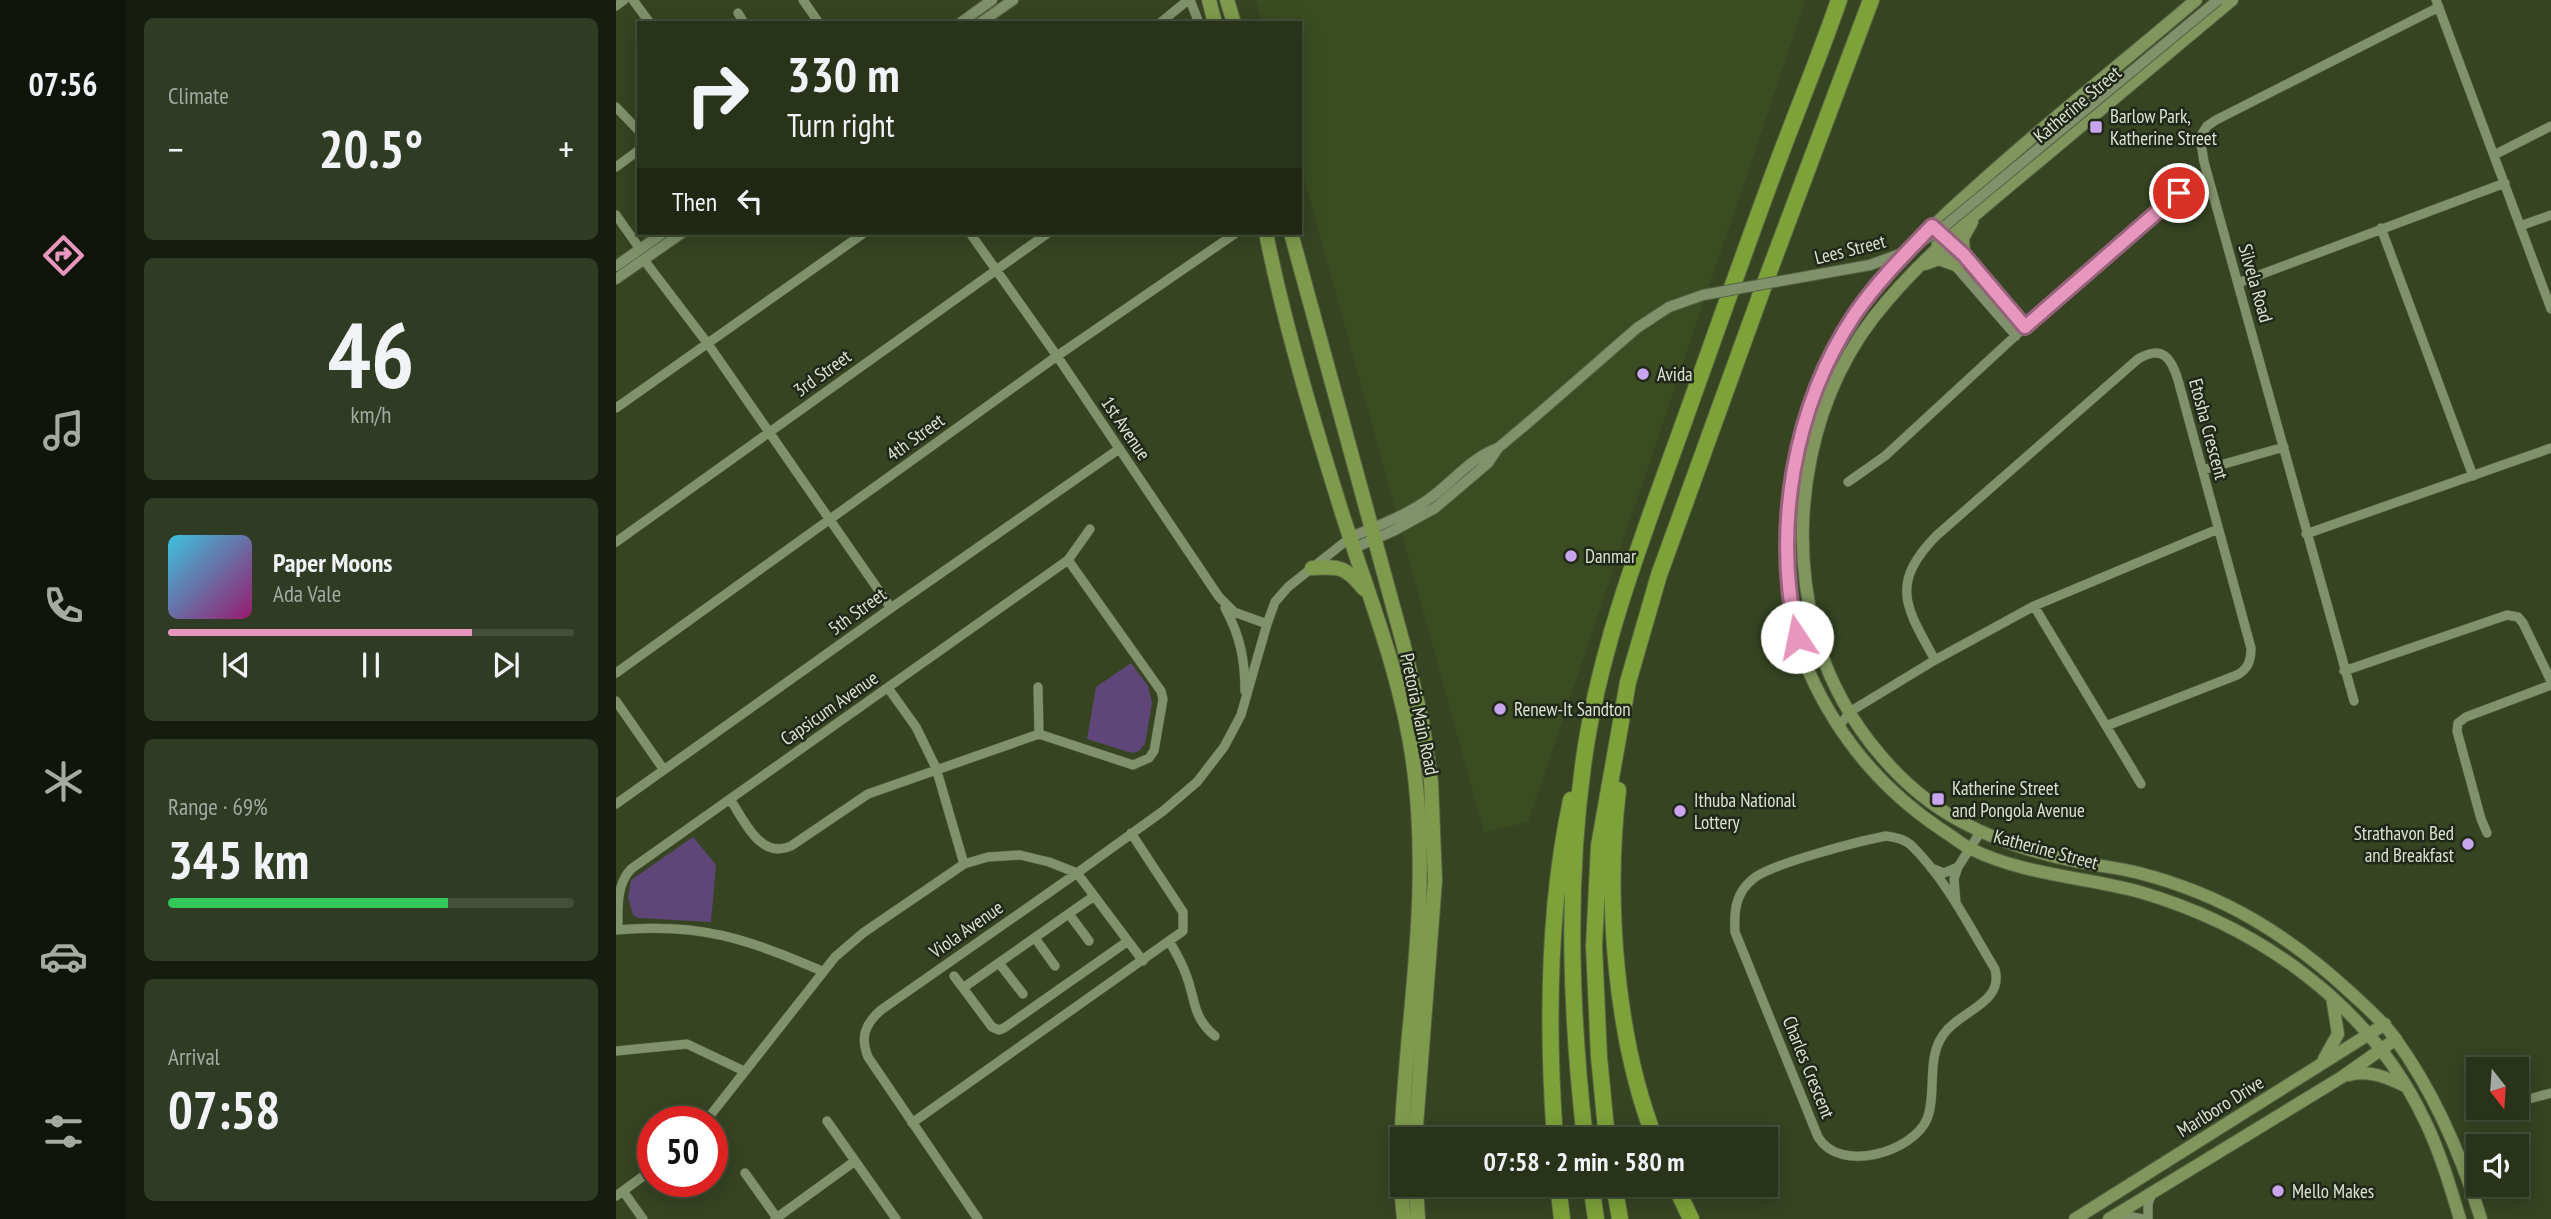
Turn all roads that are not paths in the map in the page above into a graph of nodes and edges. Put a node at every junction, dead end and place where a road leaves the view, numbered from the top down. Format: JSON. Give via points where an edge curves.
{"nodes":[{"id":1,"x":624,"y":0,"type":"edge"},
{"id":2,"x":633,"y":0,"type":"edge"},
{"id":3,"x":803,"y":0,"type":"edge"},
{"id":4,"x":992,"y":0,"type":"edge"},
{"id":5,"x":1013,"y":0,"type":"edge"},
{"id":6,"x":1189,"y":0,"type":"edge"},
{"id":7,"x":1209,"y":0,"type":"edge"},
{"id":8,"x":1227,"y":0,"type":"edge"},
{"id":9,"x":1839,"y":0,"type":"edge"},
{"id":10,"x":1871,"y":0,"type":"edge"},
{"id":11,"x":2196,"y":0,"type":"edge"},
{"id":12,"x":2218,"y":0,"type":"edge"},
{"id":13,"x":2232,"y":0,"type":"edge"},
{"id":14,"x":2437,"y":3,"type":"edge"},
{"id":15,"x":978,"y":4,"type":"edge"},
{"id":16,"x":616,"y":6,"type":"edge"},
{"id":17,"x":738,"y":13,"type":"dead end"},
{"id":18,"x":649,"y":21,"type":"edge"},
{"id":19,"x":743,"y":21,"type":"edge"},
{"id":20,"x":818,"y":21,"type":"edge"},
{"id":21,"x":962,"y":21,"type":"edge"},
{"id":22,"x":983,"y":21,"type":"edge"},
{"id":23,"x":1163,"y":21,"type":"edge"},
{"id":24,"x":1198,"y":21,"type":"edge"},
{"id":25,"x":1214,"y":21,"type":"edge"},
{"id":26,"x":1233,"y":21,"type":"edge"},
{"id":27,"x":616,"y":107,"type":"edge"},
{"id":28,"x":2551,"y":126,"type":"edge"},
{"id":29,"x":637,"y":129,"type":"edge"},
{"id":30,"x":637,"y":151,"type":"edge"},
{"id":31,"x":2494,"y":155,"type":"junction"},
{"id":32,"x":616,"y":167,"type":"edge"},
{"id":33,"x":2505,"y":183,"type":"junction"},
{"id":34,"x":2179,"y":193,"type":"dead end"},
{"id":35,"x":1983,"y":208,"type":"junction"},
{"id":36,"x":616,"y":215,"type":"edge"},
{"id":37,"x":2551,"y":215,"type":"edge"},
{"id":38,"x":2521,"y":226,"type":"junction"},
{"id":39,"x":2381,"y":228,"type":"junction"},
{"id":40,"x":1928,"y":230,"type":"junction"},
{"id":41,"x":661,"y":235,"type":"edge"},
{"id":42,"x":678,"y":235,"type":"edge"},
{"id":43,"x":861,"y":235,"type":"edge"},
{"id":44,"x":972,"y":235,"type":"edge"},
{"id":45,"x":1045,"y":235,"type":"edge"},
{"id":46,"x":1233,"y":235,"type":"edge"},
{"id":47,"x":1266,"y":235,"type":"edge"},
{"id":48,"x":1292,"y":235,"type":"edge"},
{"id":49,"x":1944,"y":242,"type":"junction"},
{"id":50,"x":642,"y":254,"type":"junction"},
{"id":51,"x":1961,"y":260,"type":"junction"},
{"id":52,"x":616,"y":266,"type":"edge"},
{"id":53,"x":1920,"y":266,"type":"junction"},
{"id":54,"x":997,"y":268,"type":"junction"},
{"id":55,"x":616,"y":279,"type":"edge"},
{"id":56,"x":2238,"y":283,"type":"junction"},
{"id":57,"x":2551,"y":309,"type":"edge"},
{"id":58,"x":2025,"y":327,"type":"junction"},
{"id":59,"x":2016,"y":336,"type":"junction"},
{"id":60,"x":708,"y":344,"type":"junction"},
{"id":61,"x":1057,"y":356,"type":"junction"},
{"id":62,"x":616,"y":408,"type":"edge"},
{"id":63,"x":769,"y":433,"type":"junction"},
{"id":64,"x":2284,"y":447,"type":"junction"},
{"id":65,"x":2551,"y":448,"type":"edge"},
{"id":66,"x":1119,"y":449,"type":"junction"},
{"id":67,"x":2203,"y":470,"type":"junction"},
{"id":68,"x":2473,"y":476,"type":"junction"},
{"id":69,"x":1848,"y":482,"type":"dead end"},
{"id":70,"x":830,"y":519,"type":"junction"},
{"id":71,"x":1090,"y":529,"type":"dead end"},
{"id":72,"x":2218,"y":529,"type":"junction"},
{"id":73,"x":1373,"y":534,"type":"junction"},
{"id":74,"x":2306,"y":534,"type":"junction"},
{"id":75,"x":616,"y":542,"type":"edge"},
{"id":76,"x":1353,"y":543,"type":"junction"},
{"id":77,"x":1068,"y":560,"type":"junction"},
{"id":78,"x":1312,"y":568,"type":"junction"},
{"id":79,"x":1219,"y":597,"type":"junction"},
{"id":80,"x":1371,"y":599,"type":"junction"},
{"id":81,"x":2034,"y":606,"type":"junction"},
{"id":82,"x":891,"y":608,"type":"junction"},
{"id":83,"x":1267,"y":624,"type":"junction"},
{"id":84,"x":1935,"y":660,"type":"junction"},
{"id":85,"x":2344,"y":671,"type":"junction"},
{"id":86,"x":616,"y":673,"type":"edge"},
{"id":87,"x":2551,"y":683,"type":"edge"},
{"id":88,"x":1038,"y":687,"type":"dead end"},
{"id":89,"x":888,"y":688,"type":"junction"},
{"id":90,"x":616,"y":701,"type":"edge"},
{"id":91,"x":2354,"y":701,"type":"dead end"},
{"id":92,"x":1245,"y":704,"type":"junction"},
{"id":93,"x":1851,"y":711,"type":"junction"},
{"id":94,"x":2106,"y":726,"type":"junction"},
{"id":95,"x":1838,"y":727,"type":"junction"},
{"id":96,"x":1039,"y":734,"type":"junction"},
{"id":97,"x":1617,"y":739,"type":"junction"},
{"id":98,"x":1582,"y":767,"type":"junction"},
{"id":99,"x":936,"y":768,"type":"junction"},
{"id":100,"x":664,"y":771,"type":"junction"},
{"id":101,"x":2141,"y":784,"type":"dead end"},
{"id":102,"x":730,"y":799,"type":"junction"},
{"id":103,"x":616,"y":804,"type":"edge"},
{"id":104,"x":1981,"y":831,"type":"junction"},
{"id":105,"x":1131,"y":833,"type":"junction"},
{"id":106,"x":2487,"y":833,"type":"dead end"},
{"id":107,"x":1970,"y":848,"type":"junction"},
{"id":108,"x":964,"y":864,"type":"junction"},
{"id":109,"x":1930,"y":867,"type":"junction"},
{"id":110,"x":1958,"y":867,"type":"junction"},
{"id":111,"x":1077,"y":873,"type":"junction"},
{"id":112,"x":1094,"y":896,"type":"junction"},
{"id":113,"x":1956,"y":905,"type":"junction"},
{"id":114,"x":1069,"y":914,"type":"junction"},
{"id":115,"x":617,"y":929,"type":"edge"},
{"id":116,"x":1035,"y":938,"type":"junction"},
{"id":117,"x":1089,"y":941,"type":"dead end"},
{"id":118,"x":1128,"y":941,"type":"junction"},
{"id":119,"x":1170,"y":942,"type":"junction"},
{"id":120,"x":1143,"y":961,"type":"junction"},
{"id":121,"x":999,"y":963,"type":"junction"},
{"id":122,"x":1055,"y":966,"type":"dead end"},
{"id":123,"x":822,"y":971,"type":"junction"},
{"id":124,"x":954,"y":976,"type":"dead end"},
{"id":125,"x":963,"y":988,"type":"junction"},
{"id":126,"x":1023,"y":994,"type":"dead end"},
{"id":127,"x":2332,"y":997,"type":"junction"},
{"id":128,"x":2385,"y":1024,"type":"junction"},
{"id":129,"x":2368,"y":1035,"type":"junction"},
{"id":130,"x":1215,"y":1036,"type":"dead end"},
{"id":131,"x":2396,"y":1040,"type":"junction"},
{"id":132,"x":616,"y":1051,"type":"edge"},
{"id":133,"x":2381,"y":1051,"type":"junction"},
{"id":134,"x":2320,"y":1065,"type":"junction"},
{"id":135,"x":744,"y":1071,"type":"junction"},
{"id":136,"x":2342,"y":1077,"type":"junction"},
{"id":137,"x":2405,"y":1087,"type":"junction"},
{"id":138,"x":2551,"y":1093,"type":"edge"},
{"id":139,"x":2529,"y":1100,"type":"dead end"},
{"id":140,"x":717,"y":1106,"type":"edge"},
{"id":141,"x":827,"y":1121,"type":"dead end"},
{"id":142,"x":912,"y":1123,"type":"junction"},
{"id":143,"x":1416,"y":1127,"type":"edge"},
{"id":144,"x":1555,"y":1127,"type":"edge"},
{"id":145,"x":1584,"y":1127,"type":"edge"},
{"id":146,"x":1606,"y":1127,"type":"edge"},
{"id":147,"x":1651,"y":1127,"type":"edge"},
{"id":148,"x":855,"y":1161,"type":"junction"},
{"id":149,"x":745,"y":1173,"type":"dead end"},
{"id":150,"x":637,"y":1181,"type":"edge"},
{"id":151,"x":2152,"y":1191,"type":"junction"},
{"id":152,"x":620,"y":1194,"type":"edge"},
{"id":153,"x":1417,"y":1197,"type":"edge"},
{"id":154,"x":1559,"y":1197,"type":"edge"},
{"id":155,"x":1593,"y":1197,"type":"edge"},
{"id":156,"x":1616,"y":1197,"type":"edge"},
{"id":157,"x":1681,"y":1197,"type":"edge"},
{"id":158,"x":2475,"y":1201,"type":"junction"},
{"id":159,"x":2113,"y":1216,"type":"edge"},
{"id":160,"x":776,"y":1218,"type":"edge"},
{"id":161,"x":643,"y":1219,"type":"edge"},
{"id":162,"x":896,"y":1219,"type":"edge"},
{"id":163,"x":978,"y":1219,"type":"edge"},
{"id":164,"x":1404,"y":1219,"type":"edge"},
{"id":165,"x":1418,"y":1219,"type":"edge"},
{"id":166,"x":1562,"y":1219,"type":"edge"},
{"id":167,"x":1596,"y":1219,"type":"edge"},
{"id":168,"x":1620,"y":1219,"type":"edge"},
{"id":169,"x":1691,"y":1219,"type":"edge"},
{"id":170,"x":2076,"y":1219,"type":"edge"},
{"id":171,"x":2143,"y":1219,"type":"edge"},
{"id":172,"x":2148,"y":1219,"type":"edge"},
{"id":173,"x":2460,"y":1219,"type":"edge"},
{"id":174,"x":2481,"y":1219,"type":"edge"},
{"id":175,"x":2487,"y":1219,"type":"edge"}],
"edges":[{"from":1,"to":16,"type":"street"},
{"from":2,"to":18,"type":"street"},
{"from":3,"to":20,"type":"street"},
{"from":4,"to":15,"type":"street"},
{"from":5,"to":22,"type":"street"},
{"from":6,"to":23,"type":"street"},
{"from":6,"to":24,"type":"street"},
{"from":7,"to":25,"type":"main road"},
{"from":8,"to":26,"type":"main road"},
{"from":9,"to":98,"type":"highway","via":[[1638,552],[1599,685]]},
{"from":10,"to":97,"type":"highway","via":[[1659,575]]},
{"from":11,"to":40,"type":"main road","name":"Katherine Street"},
{"from":12,"to":73,"type":"street","name":"Lees Street","bridge":true,"via":[[1920,244],[1870,265],[1703,295],[1669,307],[1637,328],[1435,508]]},
{"from":13,"to":35,"type":"main road","name":"Katherine Street"},
{"from":14,"to":31,"type":"street"},
{"from":14,"to":56,"type":"street","name":"Silvela Road","via":[[2203,131],[2202,152]]},
{"from":15,"to":21,"type":"street"},
{"from":17,"to":19,"type":"street"},
{"from":27,"to":29,"type":"street"},
{"from":28,"to":31,"type":"street"},
{"from":30,"to":32,"type":"street"},
{"from":31,"to":33,"type":"street"},
{"from":33,"to":38,"type":"street"},
{"from":33,"to":39,"type":"street"},
{"from":34,"to":58,"type":"street"},
{"from":35,"to":49,"type":"main road","name":"Katherine Street"},
{"from":35,"to":51,"type":"main road","via":[[1964,233]]},
{"from":36,"to":50,"type":"street"},
{"from":37,"to":38,"type":"street"},
{"from":38,"to":57,"type":"street"},
{"from":39,"to":56,"type":"street"},
{"from":39,"to":68,"type":"street"},
{"from":40,"to":49,"type":"street"},
{"from":40,"to":95,"type":"main road","name":"Katherine Street","via":[[1875,287],[1832,352],[1798,447],[1788,528],[1788,592],[1800,651]]},
{"from":41,"to":50,"type":"street"},
{"from":42,"to":50,"type":"street"},
{"from":43,"to":60,"type":"street"},
{"from":44,"to":54,"type":"street","name":"1st Avenue"},
{"from":45,"to":54,"type":"street","name":"3rd Street"},
{"from":46,"to":61,"type":"street","name":"4th Street"},
{"from":47,"to":76,"type":"main road","name":"Pretoria Main Road","via":[[1285,318]]},
{"from":48,"to":73,"type":"main road","name":"Pretoria Main Road"},
{"from":49,"to":51,"type":"street"},
{"from":49,"to":53,"type":"main road","name":"Katherine Street"},
{"from":50,"to":52,"type":"street"},
{"from":50,"to":55,"type":"street"},
{"from":50,"to":60,"type":"street"},
{"from":51,"to":53,"type":"main road","via":[[1935,259]]},
{"from":51,"to":58,"type":"street"},
{"from":51,"to":59,"type":"street"},
{"from":53,"to":93,"type":"main road","name":"Katherine Street","via":[[1853,348],[1816,437],[1804,498],[1803,561],[1811,614],[1830,675]]},
{"from":54,"to":61,"type":"street","name":"1st Avenue"},
{"from":54,"to":63,"type":"street","name":"3rd Street"},
{"from":56,"to":64,"type":"street","name":"Silvela Road"},
{"from":58,"to":59,"type":"street"},
{"from":59,"to":69,"type":"street","via":[[1885,456]]},
{"from":60,"to":62,"type":"street"},
{"from":60,"to":63,"type":"street"},
{"from":61,"to":66,"type":"street","name":"1st Avenue"},
{"from":61,"to":70,"type":"street","name":"4th Street"},
{"from":63,"to":70,"type":"street"},
{"from":63,"to":75,"type":"street","name":"3rd Street"},
{"from":64,"to":67,"type":"street"},
{"from":64,"to":74,"type":"street","name":"Silvela Road"},
{"from":65,"to":68,"type":"street"},
{"from":66,"to":79,"type":"street","name":"1st Avenue"},
{"from":66,"to":82,"type":"street","name":"5th Street"},
{"from":67,"to":72,"type":"street","name":"Etosha Crescent"},
{"from":67,"to":84,"type":"street","name":"Etosha Crescent","via":[[2171,362],[2159,353],[2144,356],[1916,558],[1908,578],[1908,601]]},
{"from":68,"to":74,"type":"street"},
{"from":70,"to":82,"type":"street"},
{"from":70,"to":86,"type":"street","name":"4th Street"},
{"from":71,"to":77,"type":"street","name":"Capsicum Avenue"},
{"from":72,"to":81,"type":"street"},
{"from":72,"to":94,"type":"street","name":"Etosha Crescent","via":[[2251,648],[2248,665],[2237,675]]},
{"from":73,"to":76,"type":"street","name":"Lees Street"},
{"from":73,"to":143,"type":"main road","name":"Pretoria Main Road","via":[[1422,721],[1432,798],[1436,880]]},
{"from":74,"to":85,"type":"street","name":"Silvela Road"},
{"from":76,"to":78,"type":"street","name":"Viola Avenue"},
{"from":76,"to":80,"type":"main road","name":"Pretoria Main Road"},
{"from":77,"to":89,"type":"street","name":"Capsicum Avenue"},
{"from":77,"to":96,"type":"street","via":[[1158,684],[1161,712],[1154,751],[1133,765]]},
{"from":78,"to":80,"type":"main road","via":[[1342,568]]},
{"from":78,"to":83,"type":"street","name":"Viola Avenue","via":[[1281,594]]},
{"from":79,"to":83,"type":"street","name":"1st Avenue","via":[[1234,611]]},
{"from":79,"to":92,"type":"street","name":"Viola Avenue","via":[[1241,643]]},
{"from":80,"to":164,"type":"main road","name":"Pretoria Main Road","via":[[1406,718],[1420,838],[1419,917],[1402,1134]]},
{"from":81,"to":84,"type":"street"},
{"from":81,"to":94,"type":"street"},
{"from":82,"to":100,"type":"street","name":"5th Street"},
{"from":83,"to":92,"type":"street","name":"Viola Avenue"},
{"from":84,"to":93,"type":"street"},
{"from":85,"to":87,"type":"street","via":[[2507,614],[2523,623]]},
{"from":85,"to":91,"type":"street","name":"Silvela Road"},
{"from":87,"to":106,"type":"street","via":[[2458,723]]},
{"from":88,"to":96,"type":"street"},
{"from":89,"to":99,"type":"street","via":[[916,727]]},
{"from":89,"to":102,"type":"street","name":"Capsicum Avenue"},
{"from":90,"to":100,"type":"street"},
{"from":92,"to":105,"type":"street","name":"Viola Avenue","via":[[1224,747],[1198,782]]},
{"from":93,"to":95,"type":"street"},
{"from":93,"to":104,"type":"main road","name":"Katherine Street","via":[[1867,738],[1902,777],[1949,814]]},
{"from":94,"to":101,"type":"street"},
{"from":95,"to":107,"type":"main road","name":"Katherine Street","via":[[1882,782]]},
{"from":96,"to":99,"type":"street"},
{"from":97,"to":146,"type":"highway","via":[[1598,846],[1594,946]]},
{"from":97,"to":147,"type":"highway","via":[[1622,757],[1612,855],[1621,998]]},
{"from":98,"to":144,"type":"highway","via":[[1568,812],[1556,913],[1551,1003]]},
{"from":98,"to":145,"type":"highway","via":[[1571,947]]},
{"from":99,"to":102,"type":"street","via":[[869,794],[785,848],[759,842]]},
{"from":99,"to":108,"type":"street"},
{"from":100,"to":103,"type":"street","name":"5th Street"},
{"from":102,"to":115,"type":"street","name":"Capsicum Avenue","via":[[626,873],[617,892]]},
{"from":104,"to":107,"type":"street"},
{"from":104,"to":128,"type":"main road","name":"Katherine Street","via":[[2039,853],[2147,875],[2240,911],[2319,963]]},
{"from":105,"to":111,"type":"street","name":"Viola Avenue"},
{"from":105,"to":119,"type":"street","via":[[1183,912],[1183,931]]},
{"from":107,"to":110,"type":"street"},
{"from":107,"to":127,"type":"main road","name":"Katherine Street","via":[[2052,875],[2134,891],[2210,916],[2273,951]]},
{"from":108,"to":111,"type":"street","via":[[1020,855]]},
{"from":108,"to":123,"type":"street","via":[[863,933]]},
{"from":109,"to":110,"type":"street","via":[[1944,873]]},
{"from":109,"to":113,"type":"street","name":"Charles Crescent"},
{"from":109,"to":113,"type":"street","name":"Charles Crescent","via":[[1903,839],[1886,836],[1768,870],[1748,883],[1737,902],[1735,932],[1818,1137],[1836,1153],[1864,1158],[1918,1133],[1929,1112],[1941,1037],[1996,989],[1995,969]]},
{"from":110,"to":113,"type":"street"},
{"from":111,"to":112,"type":"street"},
{"from":111,"to":142,"type":"street","name":"Viola Avenue","via":[[895,999],[868,1024],[863,1041],[868,1057]]},
{"from":112,"to":114,"type":"street"},
{"from":112,"to":118,"type":"street"},
{"from":114,"to":116,"type":"street"},
{"from":114,"to":117,"type":"street"},
{"from":115,"to":123,"type":"street","via":[[661,927],[719,933]]},
{"from":116,"to":121,"type":"street"},
{"from":116,"to":122,"type":"street"},
{"from":118,"to":120,"type":"street"},
{"from":118,"to":125,"type":"street","via":[[999,1030]]},
{"from":119,"to":120,"type":"street"},
{"from":119,"to":130,"type":"street","via":[[1186,974],[1197,1015]]},
{"from":120,"to":142,"type":"street"},
{"from":121,"to":125,"type":"street"},
{"from":121,"to":126,"type":"street"},
{"from":123,"to":135,"type":"street"},
{"from":124,"to":125,"type":"street"},
{"from":127,"to":129,"type":"main road","name":"Katherine Street"},
{"from":127,"to":134,"type":"main road","via":[[2338,1034]]},
{"from":128,"to":129,"type":"main road","name":"Marlboro Drive"},
{"from":128,"to":131,"type":"main road","name":"Katherine Street"},
{"from":129,"to":133,"type":"main road","name":"Katherine Street"},
{"from":129,"to":134,"type":"main road","name":"Marlboro Drive"},
{"from":131,"to":133,"type":"main road","name":"Marlboro Drive"},
{"from":131,"to":158,"type":"main road","name":"Katherine Street","via":[[2436,1103]]},
{"from":132,"to":135,"type":"street","via":[[687,1044]]},
{"from":133,"to":136,"type":"main road","name":"Marlboro Drive"},
{"from":133,"to":137,"type":"main road","name":"Katherine Street"},
{"from":134,"to":170,"type":"main road","name":"Marlboro Drive"},
{"from":135,"to":140,"type":"street"},
{"from":136,"to":137,"type":"main road","via":[[2367,1072]]},
{"from":136,"to":151,"type":"main road","name":"Marlboro Drive"},
{"from":137,"to":173,"type":"main road","name":"Katherine Street","via":[[2424,1118]]},
{"from":138,"to":139,"type":"street"},
{"from":141,"to":148,"type":"street"},
{"from":142,"to":163,"type":"street","name":"Viola Avenue"},
{"from":148,"to":160,"type":"street"},
{"from":148,"to":162,"type":"street"},
{"from":149,"to":160,"type":"street"},
{"from":150,"to":152,"type":"street"},
{"from":151,"to":159,"type":"main road","name":"Marlboro Drive"},
{"from":151,"to":172,"type":"street"},
{"from":152,"to":161,"type":"street"},
{"from":153,"to":165,"type":"main road"},
{"from":154,"to":166,"type":"highway"},
{"from":155,"to":167,"type":"highway"},
{"from":156,"to":168,"type":"highway"},
{"from":157,"to":169,"type":"highway"},
{"from":158,"to":174,"type":"main road","name":"Katherine Street"},
{"from":158,"to":175,"type":"main road"},
{"from":159,"to":171,"type":"street"}]}
